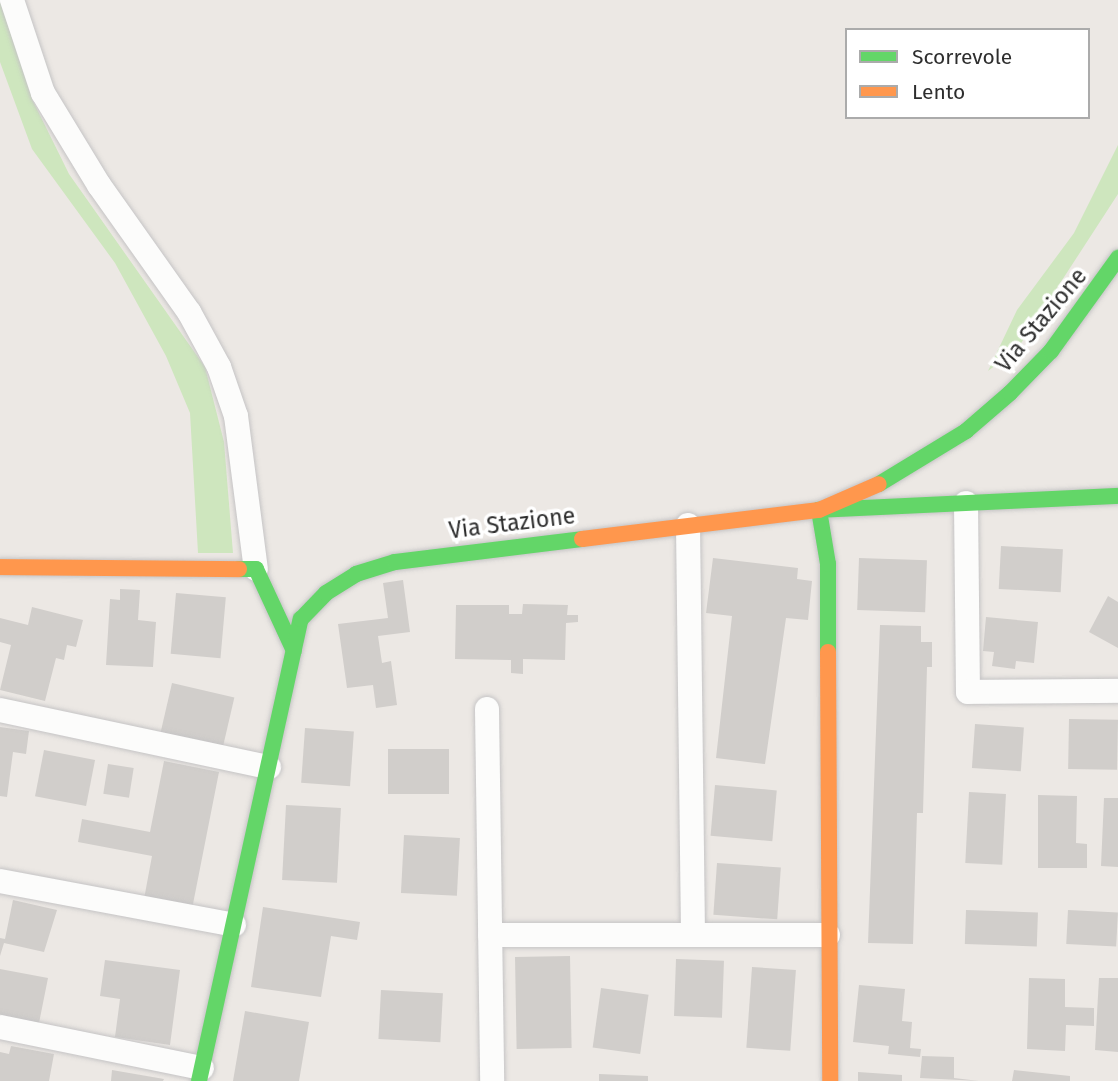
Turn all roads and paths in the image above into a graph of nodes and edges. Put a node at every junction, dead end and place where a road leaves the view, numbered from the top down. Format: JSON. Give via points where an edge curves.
{"nodes":[{"id":1,"x":12,"y":0,"type":"edge"},
{"id":2,"x":1118,"y":258,"type":"edge"},
{"id":3,"x":1118,"y":496,"type":"edge"},
{"id":4,"x":966,"y":503,"type":"junction"},
{"id":5,"x":819,"y":510,"type":"junction"},
{"id":6,"x":688,"y":525,"type":"junction"},
{"id":7,"x":0,"y":566,"type":"edge"},
{"id":8,"x":256,"y":569,"type":"junction"},
{"id":9,"x":294,"y":651,"type":"junction"},
{"id":10,"x":1118,"y":691,"type":"edge"},
{"id":11,"x":488,"y":709,"type":"dead end"},
{"id":12,"x":0,"y":710,"type":"edge"},
{"id":13,"x":269,"y":767,"type":"junction"},
{"id":14,"x":0,"y":881,"type":"edge"},
{"id":15,"x":234,"y":925,"type":"junction"},
{"id":16,"x":491,"y":935,"type":"junction"},
{"id":17,"x":828,"y":935,"type":"junction"},
{"id":18,"x":693,"y":936,"type":"junction"},
{"id":19,"x":0,"y":1027,"type":"edge"},
{"id":20,"x":200,"y":1074,"type":"edge"},
{"id":21,"x":492,"y":1081,"type":"edge"},
{"id":22,"x":830,"y":1081,"type":"edge"}],
"edges":[{"from":1,"to":8,"type":"street","via":[[43,93],[99,185],[189,312],[219,367],[236,416]]},
{"from":2,"to":5,"type":"street","name":"Via Stazione","via":[[1051,351],[967,431],[872,489]]},
{"from":3,"to":4,"type":"street"},
{"from":4,"to":5,"type":"street"},
{"from":4,"to":10,"type":"street","via":[[968,692]]},
{"from":5,"to":6,"type":"street","name":"Via Stazione"},
{"from":5,"to":17,"type":"street","via":[[828,564]]},
{"from":6,"to":9,"type":"street","name":"Via Stazione","via":[[441,555],[356,574],[326,593],[301,619]]},
{"from":6,"to":18,"type":"street"},
{"from":7,"to":8,"type":"street"},
{"from":8,"to":9,"type":"street"},
{"from":9,"to":13,"type":"street","name":"Via Stazione"},
{"from":11,"to":16,"type":"street"},
{"from":12,"to":13,"type":"street"},
{"from":13,"to":15,"type":"street","name":"Via Stazione"},
{"from":14,"to":15,"type":"street"},
{"from":15,"to":20,"type":"street","name":"Via Stazione"},
{"from":16,"to":18,"type":"street"},
{"from":16,"to":21,"type":"street"},
{"from":17,"to":18,"type":"street"},
{"from":17,"to":22,"type":"street"},
{"from":19,"to":20,"type":"street"}]}
